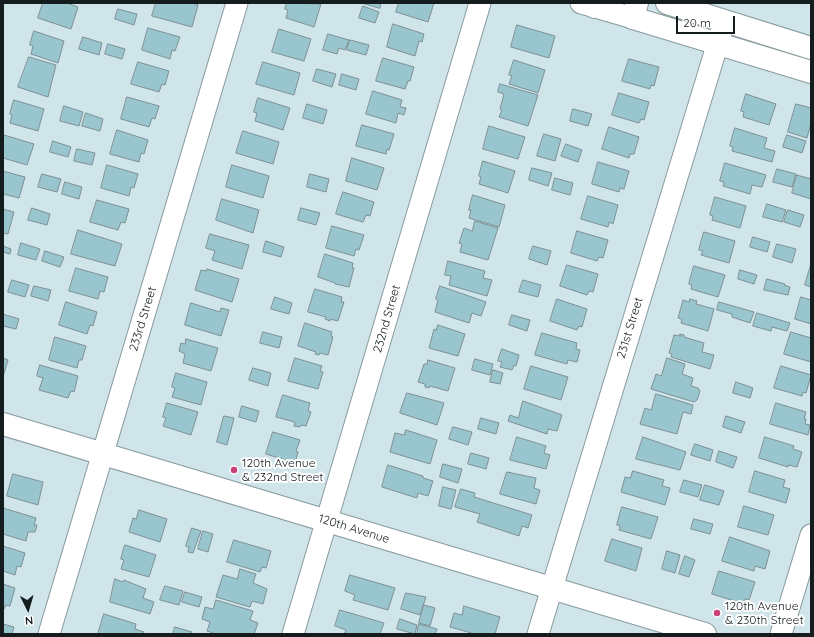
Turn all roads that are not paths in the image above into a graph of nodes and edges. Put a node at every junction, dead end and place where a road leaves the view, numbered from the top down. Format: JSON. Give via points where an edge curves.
{"nodes":[{"id":1,"x":237,"y":3,"type":"edge"},
{"id":2,"x":480,"y":3,"type":"edge"},
{"id":3,"x":667,"y":3,"type":"edge"},
{"id":4,"x":591,"y":4,"type":"edge"},
{"id":5,"x":635,"y":11,"type":"edge"},
{"id":6,"x":724,"y":22,"type":"junction"},
{"id":7,"x":717,"y":44,"type":"junction"},
{"id":8,"x":811,"y":48,"type":"edge"},
{"id":9,"x":811,"y":72,"type":"edge"},
{"id":10,"x":3,"y":424,"type":"edge"},
{"id":11,"x":103,"y":454,"type":"junction"},
{"id":12,"x":327,"y":521,"type":"junction"},
{"id":13,"x":811,"y":535,"type":"edge"},
{"id":14,"x":551,"y":588,"type":"junction"},
{"id":15,"x":50,"y":634,"type":"edge"},
{"id":16,"x":293,"y":634,"type":"edge"},
{"id":17,"x":538,"y":634,"type":"edge"},
{"id":18,"x":705,"y":634,"type":"edge"},
{"id":19,"x":781,"y":634,"type":"edge"}],
"edges":[{"from":1,"to":11,"type":"street","name":"233rd Street"},
{"from":2,"to":12,"type":"street","name":"232nd Street"},
{"from":3,"to":6,"type":"street"},
{"from":4,"to":5,"type":"street"},
{"from":5,"to":7,"type":"street"},
{"from":6,"to":7,"type":"street","name":"231st Street"},
{"from":6,"to":8,"type":"street"},
{"from":7,"to":9,"type":"street"},
{"from":7,"to":14,"type":"street","name":"231st Street"},
{"from":10,"to":11,"type":"street","name":"120th Avenue"},
{"from":11,"to":12,"type":"street","name":"120th Avenue"},
{"from":11,"to":15,"type":"street","name":"233rd Street"},
{"from":12,"to":14,"type":"street","name":"120th Avenue"},
{"from":12,"to":16,"type":"street","name":"232nd Street"},
{"from":13,"to":19,"type":"street"},
{"from":14,"to":17,"type":"street","name":"231st Street"},
{"from":14,"to":18,"type":"street","name":"120th Avenue"}]}
